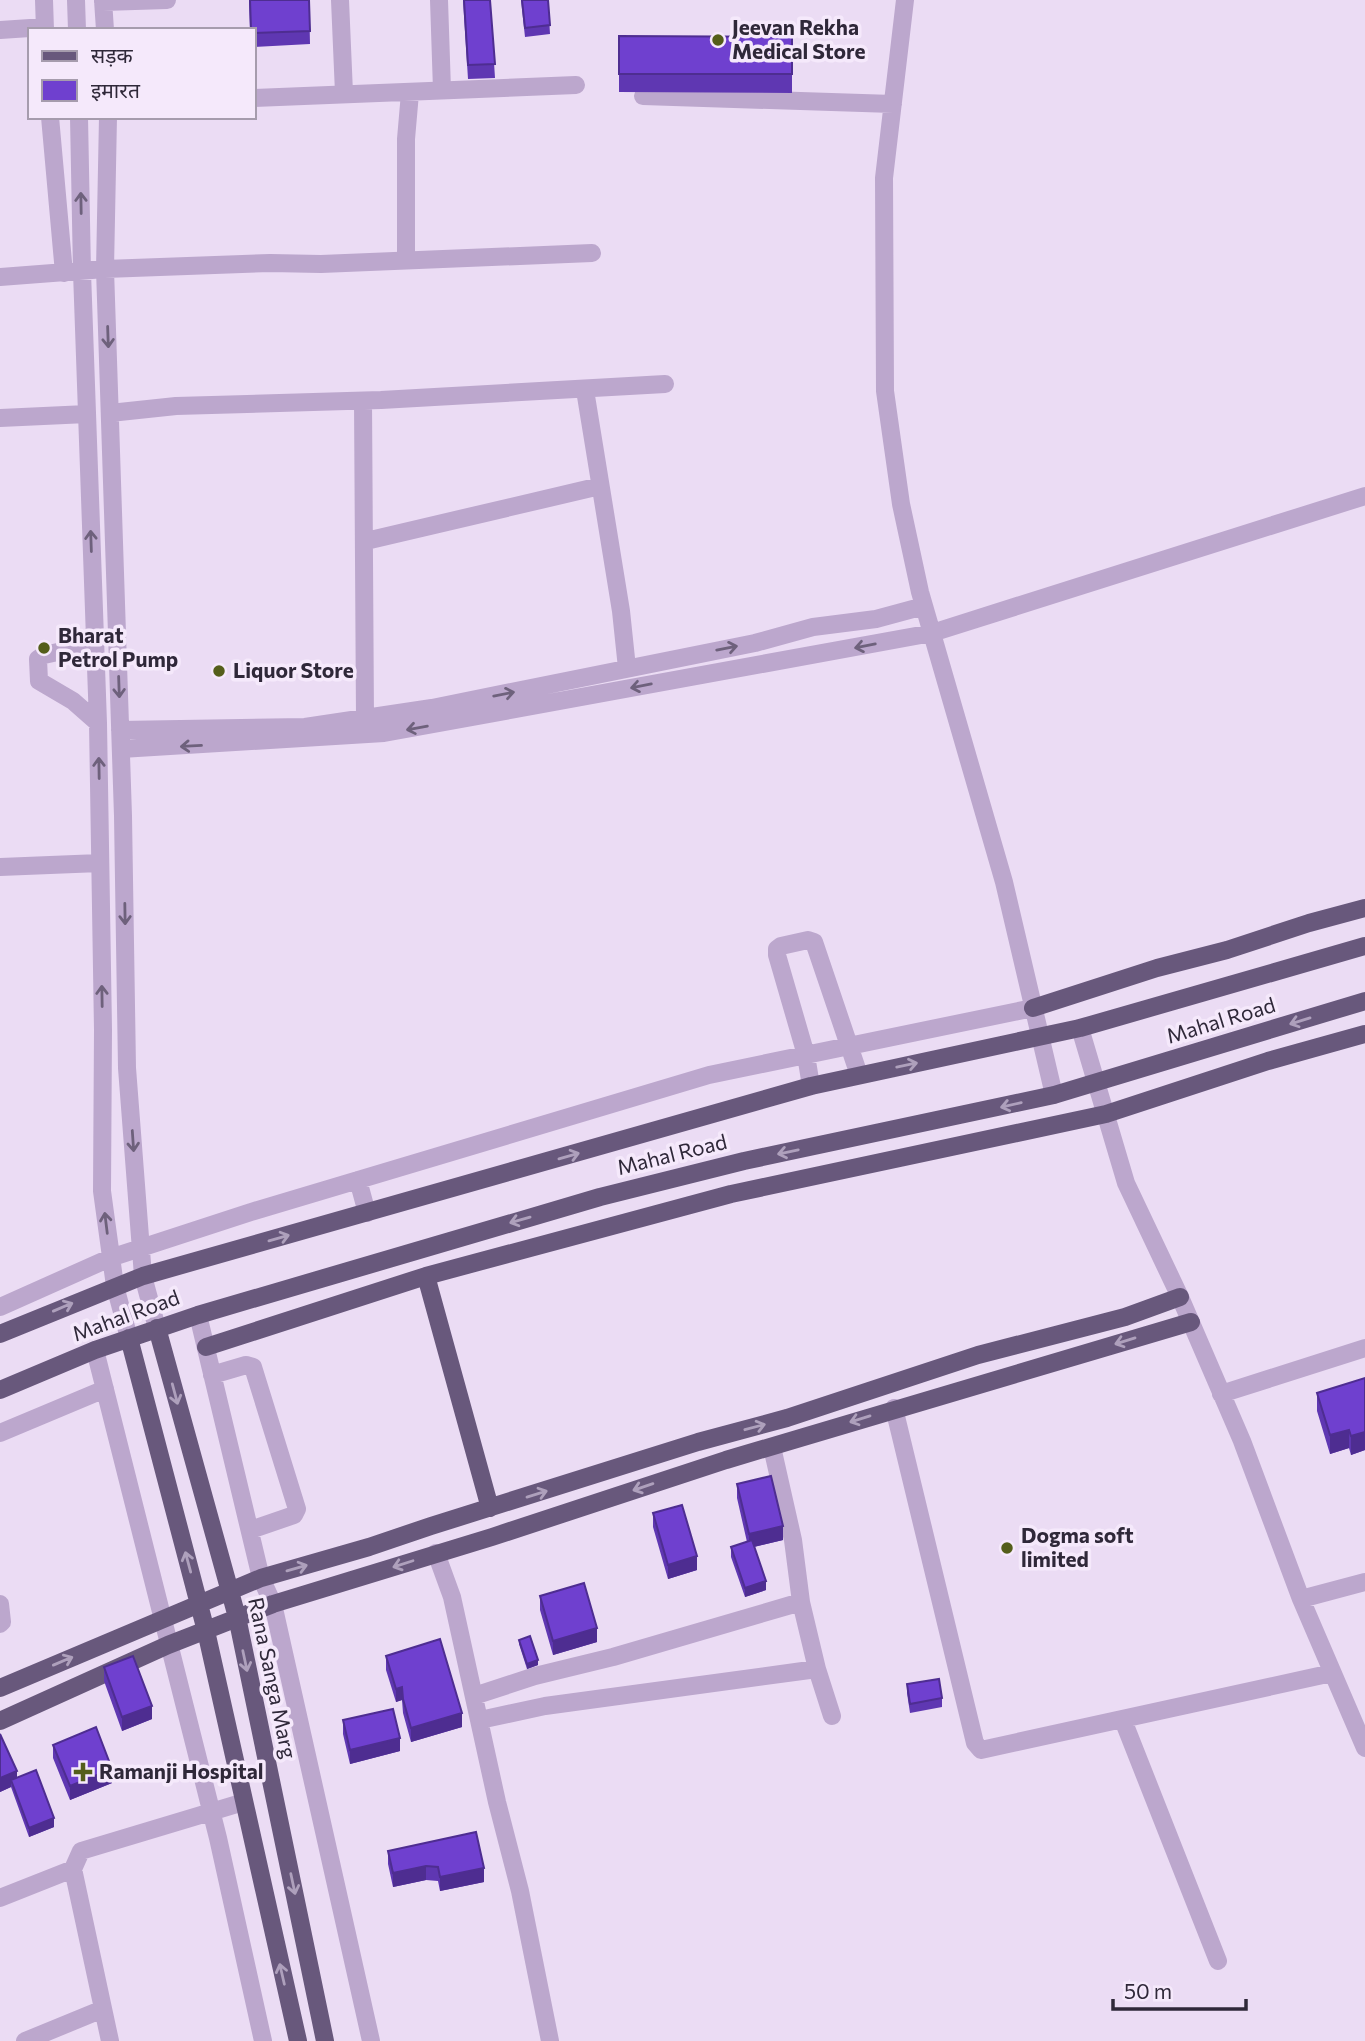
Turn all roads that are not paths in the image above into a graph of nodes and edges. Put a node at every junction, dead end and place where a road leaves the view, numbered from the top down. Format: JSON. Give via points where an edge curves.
{"nodes":[{"id":1,"x":44,"y":0,"type":"edge"},
{"id":2,"x":76,"y":0,"type":"edge"},
{"id":3,"x":167,"y":0,"type":"edge"},
{"id":4,"x":340,"y":0,"type":"edge"},
{"id":5,"x":439,"y":0,"type":"edge"},
{"id":6,"x":905,"y":0,"type":"edge"},
{"id":7,"x":103,"y":1,"type":"edge"},
{"id":8,"x":45,"y":28,"type":"edge"},
{"id":9,"x":78,"y":28,"type":"edge"},
{"id":10,"x":105,"y":28,"type":"edge"},
{"id":11,"x":28,"y":29,"type":"edge"},
{"id":12,"x":0,"y":30,"type":"edge"},
{"id":13,"x":576,"y":85,"type":"dead end"},
{"id":14,"x":442,"y":90,"type":"junction"},
{"id":15,"x":344,"y":93,"type":"junction"},
{"id":16,"x":410,"y":93,"type":"junction"},
{"id":17,"x":643,"y":96,"type":"dead end"},
{"id":18,"x":256,"y":98,"type":"edge"},
{"id":19,"x":892,"y":104,"type":"junction"},
{"id":20,"x":50,"y":119,"type":"edge"},
{"id":21,"x":79,"y":119,"type":"edge"},
{"id":22,"x":108,"y":119,"type":"edge"},
{"id":23,"x":592,"y":253,"type":"dead end"},
{"id":24,"x":406,"y":260,"type":"junction"},
{"id":25,"x":105,"y":269,"type":"junction"},
{"id":26,"x":73,"y":272,"type":"junction"},
{"id":27,"x":0,"y":276,"type":"edge"},
{"id":28,"x":665,"y":384,"type":"dead end"},
{"id":29,"x":585,"y":390,"type":"junction"},
{"id":30,"x":363,"y":401,"type":"junction"},
{"id":31,"x":110,"y":413,"type":"junction"},
{"id":32,"x":87,"y":414,"type":"junction"},
{"id":33,"x":0,"y":418,"type":"edge"},
{"id":34,"x":600,"y":486,"type":"junction"},
{"id":35,"x":1365,"y":496,"type":"edge"},
{"id":36,"x":366,"y":541,"type":"junction"},
{"id":37,"x":924,"y":606,"type":"junction"},
{"id":38,"x":932,"y":633,"type":"junction"},
{"id":39,"x":95,"y":638,"type":"junction"},
{"id":40,"x":627,"y":668,"type":"junction"},
{"id":41,"x":365,"y":718,"type":"junction"},
{"id":42,"x":98,"y":723,"type":"junction"},
{"id":43,"x":120,"y":730,"type":"junction"},
{"id":44,"x":121,"y":749,"type":"junction"},
{"id":45,"x":100,"y":863,"type":"junction"},
{"id":46,"x":0,"y":867,"type":"edge"},
{"id":47,"x":1365,"y":908,"type":"edge"},
{"id":48,"x":1365,"y":946,"type":"edge"},
{"id":49,"x":1365,"y":1001,"type":"edge"},
{"id":50,"x":1033,"y":1008,"type":"junction"},
{"id":51,"x":1080,"y":1028,"type":"junction"},
{"id":52,"x":1365,"y":1034,"type":"edge"},
{"id":53,"x":1039,"y":1038,"type":"junction"},
{"id":54,"x":850,"y":1046,"type":"junction"},
{"id":55,"x":806,"y":1055,"type":"junction"},
{"id":56,"x":859,"y":1074,"type":"junction"},
{"id":57,"x":1096,"y":1082,"type":"junction"},
{"id":58,"x":811,"y":1086,"type":"junction"},
{"id":59,"x":1054,"y":1095,"type":"junction"},
{"id":60,"x":1107,"y":1114,"type":"junction"},
{"id":61,"x":358,"y":1180,"type":"junction"},
{"id":62,"x":561,"y":1208,"type":"junction"},
{"id":63,"x":367,"y":1213,"type":"junction"},
{"id":64,"x":569,"y":1238,"type":"junction"},
{"id":65,"x":141,"y":1248,"type":"junction"},
{"id":66,"x":110,"y":1258,"type":"junction"},
{"id":67,"x":143,"y":1276,"type":"junction"},
{"id":68,"x":426,"y":1276,"type":"junction"},
{"id":69,"x":115,"y":1286,"type":"junction"},
{"id":70,"x":1180,"y":1297,"type":"junction"},
{"id":71,"x":0,"y":1307,"type":"edge"},
{"id":72,"x":198,"y":1315,"type":"junction"},
{"id":73,"x":1191,"y":1322,"type":"junction"},
{"id":74,"x":157,"y":1328,"type":"junction"},
{"id":75,"x":0,"y":1334,"type":"edge"},
{"id":76,"x":129,"y":1338,"type":"junction"},
{"id":77,"x":206,"y":1347,"type":"junction"},
{"id":78,"x":1365,"y":1348,"type":"edge"},
{"id":79,"x":96,"y":1350,"type":"junction"},
{"id":80,"x":212,"y":1376,"type":"junction"},
{"id":81,"x":105,"y":1389,"type":"junction"},
{"id":82,"x":0,"y":1390,"type":"edge"},
{"id":83,"x":1222,"y":1394,"type":"junction"},
{"id":84,"x":894,"y":1408,"type":"junction"},
{"id":85,"x":0,"y":1433,"type":"edge"},
{"id":86,"x":772,"y":1447,"type":"junction"},
{"id":87,"x":490,"y":1508,"type":"junction"},
{"id":88,"x":250,"y":1530,"type":"junction"},
{"id":89,"x":436,"y":1553,"type":"junction"},
{"id":90,"x":261,"y":1577,"type":"junction"},
{"id":91,"x":1365,"y":1582,"type":"edge"},
{"id":92,"x":230,"y":1591,"type":"junction"},
{"id":93,"x":1301,"y":1599,"type":"junction"},
{"id":94,"x":801,"y":1602,"type":"junction"},
{"id":95,"x":0,"y":1604,"type":"edge"},
{"id":96,"x":199,"y":1604,"type":"junction"},
{"id":97,"x":273,"y":1604,"type":"junction"},
{"id":98,"x":237,"y":1617,"type":"junction"},
{"id":99,"x":162,"y":1620,"type":"junction"},
{"id":100,"x":0,"y":1624,"type":"edge"},
{"id":101,"x":206,"y":1631,"type":"junction"},
{"id":102,"x":168,"y":1645,"type":"junction"},
{"id":103,"x":817,"y":1669,"type":"junction"},
{"id":104,"x":1332,"y":1672,"type":"junction"},
{"id":105,"x":0,"y":1688,"type":"edge"},
{"id":106,"x":474,"y":1696,"type":"junction"},
{"id":107,"x":832,"y":1716,"type":"dead end"},
{"id":108,"x":480,"y":1720,"type":"junction"},
{"id":109,"x":1123,"y":1720,"type":"junction"},
{"id":110,"x":0,"y":1721,"type":"edge"},
{"id":111,"x":1365,"y":1748,"type":"edge"},
{"id":112,"x":244,"y":1802,"type":"junction"},
{"id":113,"x":211,"y":1812,"type":"junction"},
{"id":114,"x":73,"y":1869,"type":"junction"},
{"id":115,"x":0,"y":1898,"type":"edge"},
{"id":116,"x":1218,"y":1961,"type":"dead end"},
{"id":117,"x":103,"y":2009,"type":"junction"},
{"id":118,"x":25,"y":2041,"type":"edge"},
{"id":119,"x":110,"y":2041,"type":"edge"},
{"id":120,"x":263,"y":2041,"type":"edge"},
{"id":121,"x":298,"y":2041,"type":"edge"},
{"id":122,"x":325,"y":2041,"type":"edge"},
{"id":123,"x":371,"y":2041,"type":"edge"},
{"id":124,"x":550,"y":2041,"type":"edge"}],
"edges":[{"from":1,"to":8,"type":"street"},
{"from":2,"to":9,"type":"street"},
{"from":3,"to":7,"type":"street"},
{"from":4,"to":15,"type":"street"},
{"from":5,"to":14,"type":"street"},
{"from":6,"to":19,"type":"street"},
{"from":7,"to":10,"type":"street"},
{"from":11,"to":12,"type":"street"},
{"from":13,"to":14,"type":"street"},
{"from":14,"to":16,"type":"street"},
{"from":15,"to":16,"type":"street"},
{"from":15,"to":18,"type":"street"},
{"from":16,"to":24,"type":"street"},
{"from":17,"to":19,"type":"street"},
{"from":19,"to":37,"type":"street","via":[[884,178],[885,391],[901,504]]},
{"from":20,"to":26,"type":"street"},
{"from":26,"to":21,"type":"street","one_way":true},
{"from":22,"to":25,"type":"street"},
{"from":23,"to":24,"type":"street"},
{"from":24,"to":25,"type":"street"},
{"from":25,"to":26,"type":"street"},
{"from":25,"to":31,"type":"street","one_way":true},
{"from":26,"to":27,"type":"street"},
{"from":26,"to":32,"type":"street"},
{"from":28,"to":29,"type":"street"},
{"from":29,"to":30,"type":"street"},
{"from":29,"to":34,"type":"street"},
{"from":30,"to":31,"type":"street"},
{"from":30,"to":36,"type":"street"},
{"from":31,"to":43,"type":"street","one_way":true},
{"from":32,"to":33,"type":"street"},
{"from":39,"to":32,"type":"street","one_way":true},
{"from":34,"to":36,"type":"street"},
{"from":34,"to":40,"type":"street"},
{"from":35,"to":38,"type":"street"},
{"from":36,"to":41,"type":"street"},
{"from":37,"to":38,"type":"street"},
{"from":40,"to":37,"type":"street","one_way":true},
{"from":38,"to":44,"type":"street","one_way":true,"via":[[384,733]]},
{"from":38,"to":50,"type":"street","via":[[1004,882]]},
{"from":39,"to":42,"type":"street"},
{"from":39,"to":42,"type":"street","via":[[44,655],[38,666],[39,681]]},
{"from":41,"to":40,"type":"street","one_way":true},
{"from":41,"to":43,"type":"street","via":[[304,727]]},
{"from":45,"to":42,"type":"street","one_way":true},
{"from":43,"to":44,"type":"street"},
{"from":44,"to":65,"type":"street","one_way":true,"via":[[127,1068]]},
{"from":45,"to":46,"type":"street"},
{"from":66,"to":45,"type":"street","one_way":true,"via":[[102,1191]]},
{"from":47,"to":50,"type":"main road"},
{"from":48,"to":51,"type":"main road","name":"Mahal Road"},
{"from":49,"to":57,"type":"main road","name":"Mahal Road","one_way":true},
{"from":50,"to":53,"type":"street"},
{"from":50,"to":54,"type":"street"},
{"from":51,"to":53,"type":"main road","name":"Mahal Road"},
{"from":51,"to":57,"type":"street"},
{"from":52,"to":60,"type":"main road","via":[[1268,1060]]},
{"from":56,"to":53,"type":"main road","name":"Mahal Road","one_way":true},
{"from":53,"to":59,"type":"street"},
{"from":54,"to":55,"type":"street"},
{"from":54,"to":55,"type":"street","via":[[817,947],[808,940],[777,949]]},
{"from":54,"to":56,"type":"street"},
{"from":55,"to":58,"type":"street"},
{"from":55,"to":61,"type":"street","via":[[709,1074]]},
{"from":56,"to":58,"type":"main road","name":"Mahal Road"},
{"from":57,"to":59,"type":"main road","name":"Mahal Road"},
{"from":57,"to":60,"type":"street"},
{"from":63,"to":58,"type":"main road","name":"Mahal Road","one_way":true},
{"from":59,"to":62,"type":"main road","name":"Mahal Road","one_way":true,"via":[[744,1161]]},
{"from":60,"to":64,"type":"main road","via":[[731,1194]]},
{"from":60,"to":70,"type":"street","via":[[1126,1183]]},
{"from":61,"to":63,"type":"street"},
{"from":61,"to":65,"type":"street"},
{"from":62,"to":64,"type":"main road"},
{"from":62,"to":72,"type":"main road","name":"Mahal Road","one_way":true},
{"from":67,"to":63,"type":"main road","name":"Mahal Road","one_way":true},
{"from":64,"to":68,"type":"main road"},
{"from":65,"to":66,"type":"street"},
{"from":65,"to":67,"type":"street"},
{"from":66,"to":69,"type":"street"},
{"from":66,"to":71,"type":"street"},
{"from":67,"to":69,"type":"main road","name":"Mahal Road"},
{"from":67,"to":74,"type":"street"},
{"from":68,"to":77,"type":"main road"},
{"from":68,"to":87,"type":"main road"},
{"from":75,"to":69,"type":"main road","name":"Mahal Road","one_way":true},
{"from":69,"to":76,"type":"street"},
{"from":70,"to":73,"type":"street"},
{"from":87,"to":70,"type":"main road","one_way":true,"via":[[978,1355],[1125,1317]]},
{"from":72,"to":74,"type":"main road","name":"Mahal Road"},
{"from":72,"to":77,"type":"street"},
{"from":73,"to":83,"type":"street"},
{"from":73,"to":84,"type":"main road","one_way":true},
{"from":74,"to":76,"type":"main road","name":"Mahal Road"},
{"from":74,"to":92,"type":"main road","name":"Rana Sanga Marg","one_way":true},
{"from":76,"to":79,"type":"main road","name":"Mahal Road"},
{"from":96,"to":76,"type":"main road","one_way":true},
{"from":77,"to":80,"type":"street"},
{"from":78,"to":83,"type":"street"},
{"from":79,"to":81,"type":"street"},
{"from":79,"to":82,"type":"main road","name":"Mahal Road"},
{"from":80,"to":88,"type":"street"},
{"from":80,"to":88,"type":"street","via":[[253,1367],[297,1509],[294,1515]]},
{"from":81,"to":85,"type":"street"},
{"from":81,"to":99,"type":"street"},
{"from":83,"to":93,"type":"street"},
{"from":84,"to":86,"type":"main road","one_way":true},
{"from":84,"to":109,"type":"street","via":[[975,1743],[981,1750]]},
{"from":86,"to":89,"type":"main road","one_way":true},
{"from":86,"to":94,"type":"street","via":[[793,1540]]},
{"from":90,"to":87,"type":"main road","one_way":true},
{"from":88,"to":90,"type":"street"},
{"from":89,"to":97,"type":"main road","one_way":true},
{"from":89,"to":106,"type":"street","via":[[452,1597]]},
{"from":90,"to":92,"type":"main road"},
{"from":90,"to":97,"type":"street"},
{"from":91,"to":93,"type":"street"},
{"from":92,"to":96,"type":"main road"},
{"from":92,"to":98,"type":"main road","name":"Rana Sanga Marg"},
{"from":93,"to":104,"type":"street"},
{"from":94,"to":103,"type":"street"},
{"from":94,"to":106,"type":"street"},
{"from":95,"to":100,"type":"street"},
{"from":96,"to":99,"type":"main road"},
{"from":96,"to":101,"type":"main road"},
{"from":97,"to":98,"type":"main road"},
{"from":97,"to":123,"type":"street"},
{"from":98,"to":101,"type":"main road"},
{"from":98,"to":122,"type":"main road","name":"Rana Sanga Marg","one_way":true},
{"from":99,"to":102,"type":"street"},
{"from":105,"to":99,"type":"main road","one_way":true},
{"from":101,"to":102,"type":"main road"},
{"from":101,"to":112,"type":"main road"},
{"from":102,"to":110,"type":"main road"},
{"from":102,"to":113,"type":"street"},
{"from":103,"to":107,"type":"street"},
{"from":103,"to":108,"type":"street","via":[[545,1706]]},
{"from":104,"to":109,"type":"street"},
{"from":104,"to":111,"type":"street"},
{"from":106,"to":108,"type":"street"},
{"from":108,"to":124,"type":"street"},
{"from":109,"to":116,"type":"street"},
{"from":112,"to":113,"type":"street"},
{"from":121,"to":112,"type":"main road","one_way":true},
{"from":113,"to":114,"type":"street","via":[[81,1851]]},
{"from":113,"to":120,"type":"street"},
{"from":114,"to":115,"type":"street"},
{"from":114,"to":117,"type":"street"},
{"from":117,"to":118,"type":"street"},
{"from":117,"to":119,"type":"street"}]}
